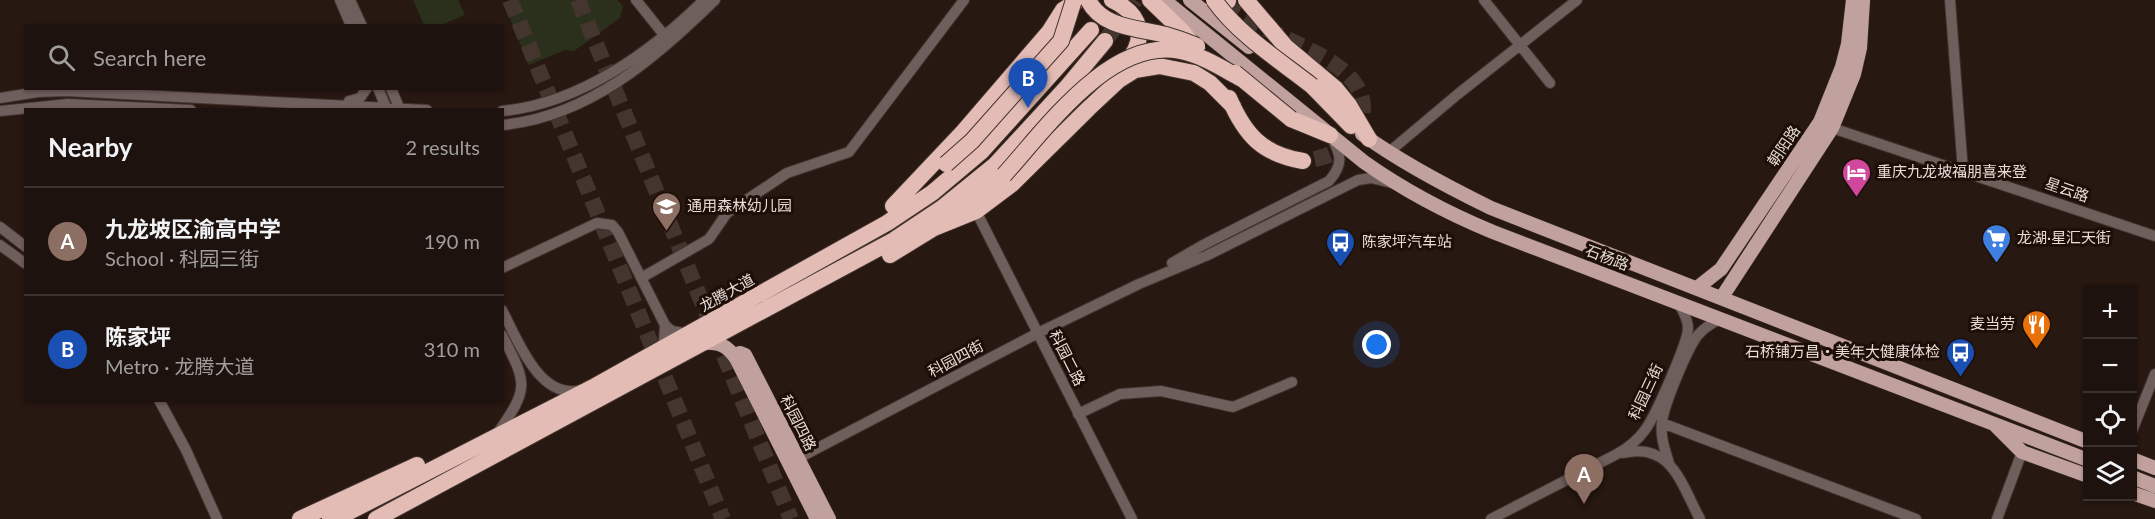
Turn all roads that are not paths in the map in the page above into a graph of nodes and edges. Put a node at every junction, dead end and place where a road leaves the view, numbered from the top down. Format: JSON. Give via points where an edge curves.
{"nodes":[{"id":1,"x":340,"y":0,"type":"edge"},
{"id":2,"x":636,"y":0,"type":"edge"},
{"id":3,"x":704,"y":0,"type":"edge"},
{"id":4,"x":715,"y":0,"type":"edge"},
{"id":5,"x":964,"y":0,"type":"edge"},
{"id":6,"x":1088,"y":0,"type":"edge"},
{"id":7,"x":1112,"y":0,"type":"edge"},
{"id":8,"x":1150,"y":0,"type":"edge"},
{"id":9,"x":1164,"y":0,"type":"edge"},
{"id":10,"x":1190,"y":0,"type":"edge"},
{"id":11,"x":1246,"y":0,"type":"edge"},
{"id":12,"x":1484,"y":0,"type":"edge"},
{"id":13,"x":1577,"y":0,"type":"edge"},
{"id":14,"x":1853,"y":0,"type":"edge"},
{"id":15,"x":1863,"y":0,"type":"edge"},
{"id":16,"x":1950,"y":0,"type":"edge"},
{"id":17,"x":350,"y":1,"type":"edge"},
{"id":18,"x":1221,"y":1,"type":"edge"},
{"id":19,"x":1070,"y":3,"type":"edge"},
{"id":20,"x":350,"y":24,"type":"edge"},
{"id":21,"x":361,"y":24,"type":"edge"},
{"id":22,"x":667,"y":39,"type":"junction"},
{"id":23,"x":1519,"y":46,"type":"junction"},
{"id":24,"x":1242,"y":80,"type":"junction"},
{"id":25,"x":1550,"y":83,"type":"dead end"},
{"id":26,"x":366,"y":90,"type":"edge"},
{"id":27,"x":379,"y":90,"type":"edge"},
{"id":28,"x":392,"y":90,"type":"edge"},
{"id":29,"x":0,"y":98,"type":"edge"},
{"id":30,"x":338,"y":104,"type":"junction"},
{"id":31,"x":1233,"y":106,"type":"junction"},
{"id":32,"x":150,"y":108,"type":"edge"},
{"id":33,"x":386,"y":108,"type":"edge"},
{"id":34,"x":400,"y":108,"type":"edge"},
{"id":35,"x":1089,"y":108,"type":"junction"},
{"id":36,"x":0,"y":111,"type":"edge"},
{"id":37,"x":504,"y":111,"type":"edge"},
{"id":38,"x":504,"y":125,"type":"edge"},
{"id":39,"x":1351,"y":126,"type":"junction"},
{"id":40,"x":1832,"y":128,"type":"junction"},
{"id":41,"x":1330,"y":135,"type":"junction"},
{"id":42,"x":1369,"y":139,"type":"junction"},
{"id":43,"x":1389,"y":152,"type":"junction"},
{"id":44,"x":1303,"y":161,"type":"tunnel mouth"},
{"id":45,"x":1963,"y":171,"type":"junction"},
{"id":46,"x":1396,"y":184,"type":"junction"},
{"id":47,"x":893,"y":206,"type":"junction"},
{"id":48,"x":976,"y":211,"type":"junction"},
{"id":49,"x":0,"y":227,"type":"edge"},
{"id":50,"x":934,"y":228,"type":"junction"},
{"id":51,"x":1743,"y":236,"type":"junction"},
{"id":52,"x":2155,"y":236,"type":"edge"},
{"id":53,"x":0,"y":245,"type":"edge"},
{"id":54,"x":24,"y":245,"type":"edge"},
{"id":55,"x":1755,"y":245,"type":"junction"},
{"id":56,"x":24,"y":263,"type":"edge"},
{"id":57,"x":817,"y":263,"type":"junction"},
{"id":58,"x":504,"y":267,"type":"edge"},
{"id":59,"x":641,"y":278,"type":"junction"},
{"id":60,"x":1138,"y":284,"type":"junction"},
{"id":61,"x":1697,"y":288,"type":"junction"},
{"id":62,"x":1722,"y":297,"type":"junction"},
{"id":63,"x":1678,"y":302,"type":"junction"},
{"id":64,"x":774,"y":306,"type":"junction"},
{"id":65,"x":504,"y":314,"type":"edge"},
{"id":66,"x":1720,"y":319,"type":"junction"},
{"id":67,"x":665,"y":325,"type":"junction"},
{"id":68,"x":1038,"y":333,"type":"junction"},
{"id":69,"x":689,"y":334,"type":"junction"},
{"id":70,"x":504,"y":339,"type":"edge"},
{"id":71,"x":704,"y":344,"type":"junction"},
{"id":72,"x":660,"y":350,"type":"junction"},
{"id":73,"x":2155,"y":374,"type":"edge"},
{"id":74,"x":1292,"y":382,"type":"dead end"},
{"id":75,"x":595,"y":386,"type":"junction"},
{"id":76,"x":161,"y":402,"type":"edge"},
{"id":77,"x":1078,"y":414,"type":"junction"},
{"id":78,"x":1990,"y":421,"type":"junction"},
{"id":79,"x":2137,"y":421,"type":"edge"},
{"id":80,"x":1662,"y":423,"type":"junction"},
{"id":81,"x":496,"y":435,"type":"junction"},
{"id":82,"x":2083,"y":440,"type":"edge"},
{"id":83,"x":2022,"y":452,"type":"junction"},
{"id":84,"x":1617,"y":454,"type":"junction"},
{"id":85,"x":2083,"y":458,"type":"edge"},
{"id":86,"x":2137,"y":461,"type":"edge"},
{"id":87,"x":793,"y":462,"type":"junction"},
{"id":88,"x":1669,"y":463,"type":"junction"},
{"id":89,"x":2155,"y":468,"type":"edge"},
{"id":90,"x":2083,"y":474,"type":"edge"},
{"id":91,"x":2137,"y":494,"type":"edge"},
{"id":92,"x":2155,"y":501,"type":"edge"},
{"id":93,"x":217,"y":519,"type":"edge"},
{"id":94,"x":300,"y":519,"type":"edge"},
{"id":95,"x":330,"y":519,"type":"edge"},
{"id":96,"x":376,"y":519,"type":"edge"},
{"id":97,"x":817,"y":519,"type":"edge"},
{"id":98,"x":829,"y":519,"type":"edge"},
{"id":99,"x":1132,"y":519,"type":"edge"},
{"id":100,"x":1491,"y":519,"type":"edge"},
{"id":101,"x":1700,"y":519,"type":"edge"},
{"id":102,"x":1916,"y":519,"type":"edge"},
{"id":103,"x":1997,"y":519,"type":"edge"}],
"edges":[{"from":1,"to":20,"type":"street"},
{"from":2,"to":22,"type":"street"},
{"from":3,"to":22,"type":"street"},
{"from":4,"to":22,"type":"street"},
{"from":5,"to":59,"type":"street","via":[[849,152],[787,173],[727,213],[709,239]]},
{"from":6,"to":24,"type":"highway","bridge":true,"via":[[1118,25],[1202,48]]},
{"from":7,"to":35,"type":"highway","via":[[1134,16],[1140,40],[1136,52]]},
{"from":8,"to":31,"type":"highway","via":[[1214,69]]},
{"from":9,"to":41,"type":"main road","name":"石杨路"},
{"from":10,"to":39,"type":"main road","name":"石杨路"},
{"from":11,"to":42,"type":"highway","via":[[1286,47],[1336,89]]},
{"from":12,"to":23,"type":"street"},
{"from":13,"to":23,"type":"street"},
{"from":14,"to":51,"type":"main road","name":"朝阳路","via":[[1842,67],[1820,122]]},
{"from":15,"to":40,"type":"main road","name":"朝阳路","via":[[1854,74]]},
{"from":16,"to":45,"type":"street"},
{"from":17,"to":21,"type":"street"},
{"from":18,"to":39,"type":"highway","bridge":true,"via":[[1222,12],[1312,86]]},
{"from":19,"to":47,"type":"highway","via":[[963,132]]},
{"from":19,"to":47,"type":"highway","bridge":true,"via":[[1061,41],[972,141]]},
{"from":22,"to":37,"type":"street","via":[[590,85],[548,102]]},
{"from":22,"to":38,"type":"street","via":[[623,80],[596,95],[549,115]]},
{"from":23,"to":25,"type":"street"},
{"from":23,"to":43,"type":"street"},
{"from":24,"to":41,"type":"highway","bridge":true,"via":[[1291,119]]},
{"from":24,"to":50,"type":"highway","bridge":true,"via":[[1178,50],[1147,52],[1124,60],[1101,73],[1076,95],[1004,175]]},
{"from":26,"to":30,"type":"street","via":[[360,98]]},
{"from":27,"to":33,"type":"street"},
{"from":28,"to":34,"type":"street"},
{"from":29,"to":30,"type":"street","via":[[66,91]]},
{"from":30,"to":33,"type":"street"},
{"from":31,"to":35,"type":"highway","via":[[1194,73],[1159,66],[1126,75]]},
{"from":31,"to":44,"type":"highway","via":[[1263,148],[1282,158]]},
{"from":32,"to":36,"type":"street","via":[[68,104]]},
{"from":33,"to":34,"type":"street"},
{"from":35,"to":48,"type":"highway","via":[[1012,184]]},
{"from":39,"to":42,"type":"main road","name":"石杨路"},
{"from":40,"to":45,"type":"street","name":"星云路"},
{"from":40,"to":55,"type":"main road","name":"朝阳路"},
{"from":41,"to":46,"type":"main road","name":"石杨路"},
{"from":41,"to":60,"type":"street","name":"科园四街","via":[[1340,162],[1329,181],[1203,245]]},
{"from":42,"to":43,"type":"main road","name":"石杨路"},
{"from":43,"to":61,"type":"main road","name":"石杨路","via":[[1491,208]]},
{"from":45,"to":52,"type":"street","name":"星云路"},
{"from":46,"to":60,"type":"street","name":"科园四街","via":[[1371,178],[1358,180],[1208,255]]},
{"from":46,"to":63,"type":"main road","name":"石杨路","via":[[1493,232]]},
{"from":47,"to":57,"type":"highway"},
{"from":48,"to":50,"type":"highway"},
{"from":48,"to":68,"type":"street","name":"科园二路"},
{"from":49,"to":54,"type":"street"},
{"from":50,"to":64,"type":"highway","via":[[835,284]]},
{"from":51,"to":55,"type":"main road","via":[[1741,242],[1745,246]]},
{"from":51,"to":61,"type":"main road","name":"朝阳路","via":[[1721,269]]},
{"from":53,"to":56,"type":"street"},
{"from":55,"to":62,"type":"main road","name":"朝阳路"},
{"from":57,"to":64,"type":"highway","name":"龙腾大道","via":[[932,193],[982,151],[1098,35],[1066,88],[986,172],[894,240]]},
{"from":57,"to":69,"type":"highway","name":"龙腾大道"},
{"from":58,"to":59,"type":"street","via":[[605,222],[618,232]]},
{"from":59,"to":67,"type":"street"},
{"from":60,"to":68,"type":"street","name":"科园四街"},
{"from":61,"to":62,"type":"main road","name":"石杨路"},
{"from":62,"to":82,"type":"main road","name":"石杨路"},
{"from":63,"to":66,"type":"main road","name":"石杨路"},
{"from":63,"to":84,"type":"street","name":"科园三街","via":[[1688,325],[1686,339],[1652,420],[1637,439]]},
{"from":64,"to":71,"type":"highway","name":"龙腾大道"},
{"from":65,"to":75,"type":"street","via":[[541,377],[565,391]]},
{"from":66,"to":78,"type":"main road","name":"石杨路"},
{"from":66,"to":80,"type":"street","name":"科园三街","via":[[1693,341],[1664,409]]},
{"from":67,"to":69,"type":"street","via":[[679,334]]},
{"from":67,"to":72,"type":"street"},
{"from":68,"to":77,"type":"street","name":"科园二路"},
{"from":68,"to":87,"type":"street","name":"科园四街"},
{"from":69,"to":72,"type":"highway","name":"龙腾大道"},
{"from":70,"to":81,"type":"street","via":[[522,375],[522,384],[518,402]]},
{"from":71,"to":87,"type":"main road","name":"科园四路","via":[[721,344],[737,360],[738,354],[745,355]]},
{"from":71,"to":96,"type":"highway","name":"龙腾大道"},
{"from":72,"to":75,"type":"highway","name":"龙腾大道"},
{"from":73,"to":79,"type":"street"},
{"from":74,"to":77,"type":"street","via":[[1233,407],[1161,391],[1120,394]]},
{"from":75,"to":81,"type":"highway","name":"龙腾大道"},
{"from":76,"to":93,"type":"street"},
{"from":77,"to":99,"type":"street","name":"科园二路"},
{"from":78,"to":83,"type":"main road"},
{"from":78,"to":85,"type":"main road","name":"石杨路"},
{"from":80,"to":88,"type":"street","name":"科园三街"},
{"from":80,"to":102,"type":"street"},
{"from":81,"to":94,"type":"highway","via":[[440,454]]},
{"from":81,"to":95,"type":"highway","name":"龙腾大道"},
{"from":83,"to":90,"type":"main road"},
{"from":83,"to":103,"type":"street"},
{"from":84,"to":88,"type":"street","via":[[1645,451],[1658,454]]},
{"from":84,"to":100,"type":"street","name":"科园三街"},
{"from":86,"to":89,"type":"main road"},
{"from":87,"to":97,"type":"main road","name":"科园四路"},
{"from":87,"to":98,"type":"main road","name":"科园四路"},
{"from":88,"to":101,"type":"street","name":"科园三街"},
{"from":91,"to":92,"type":"main road"}]}
